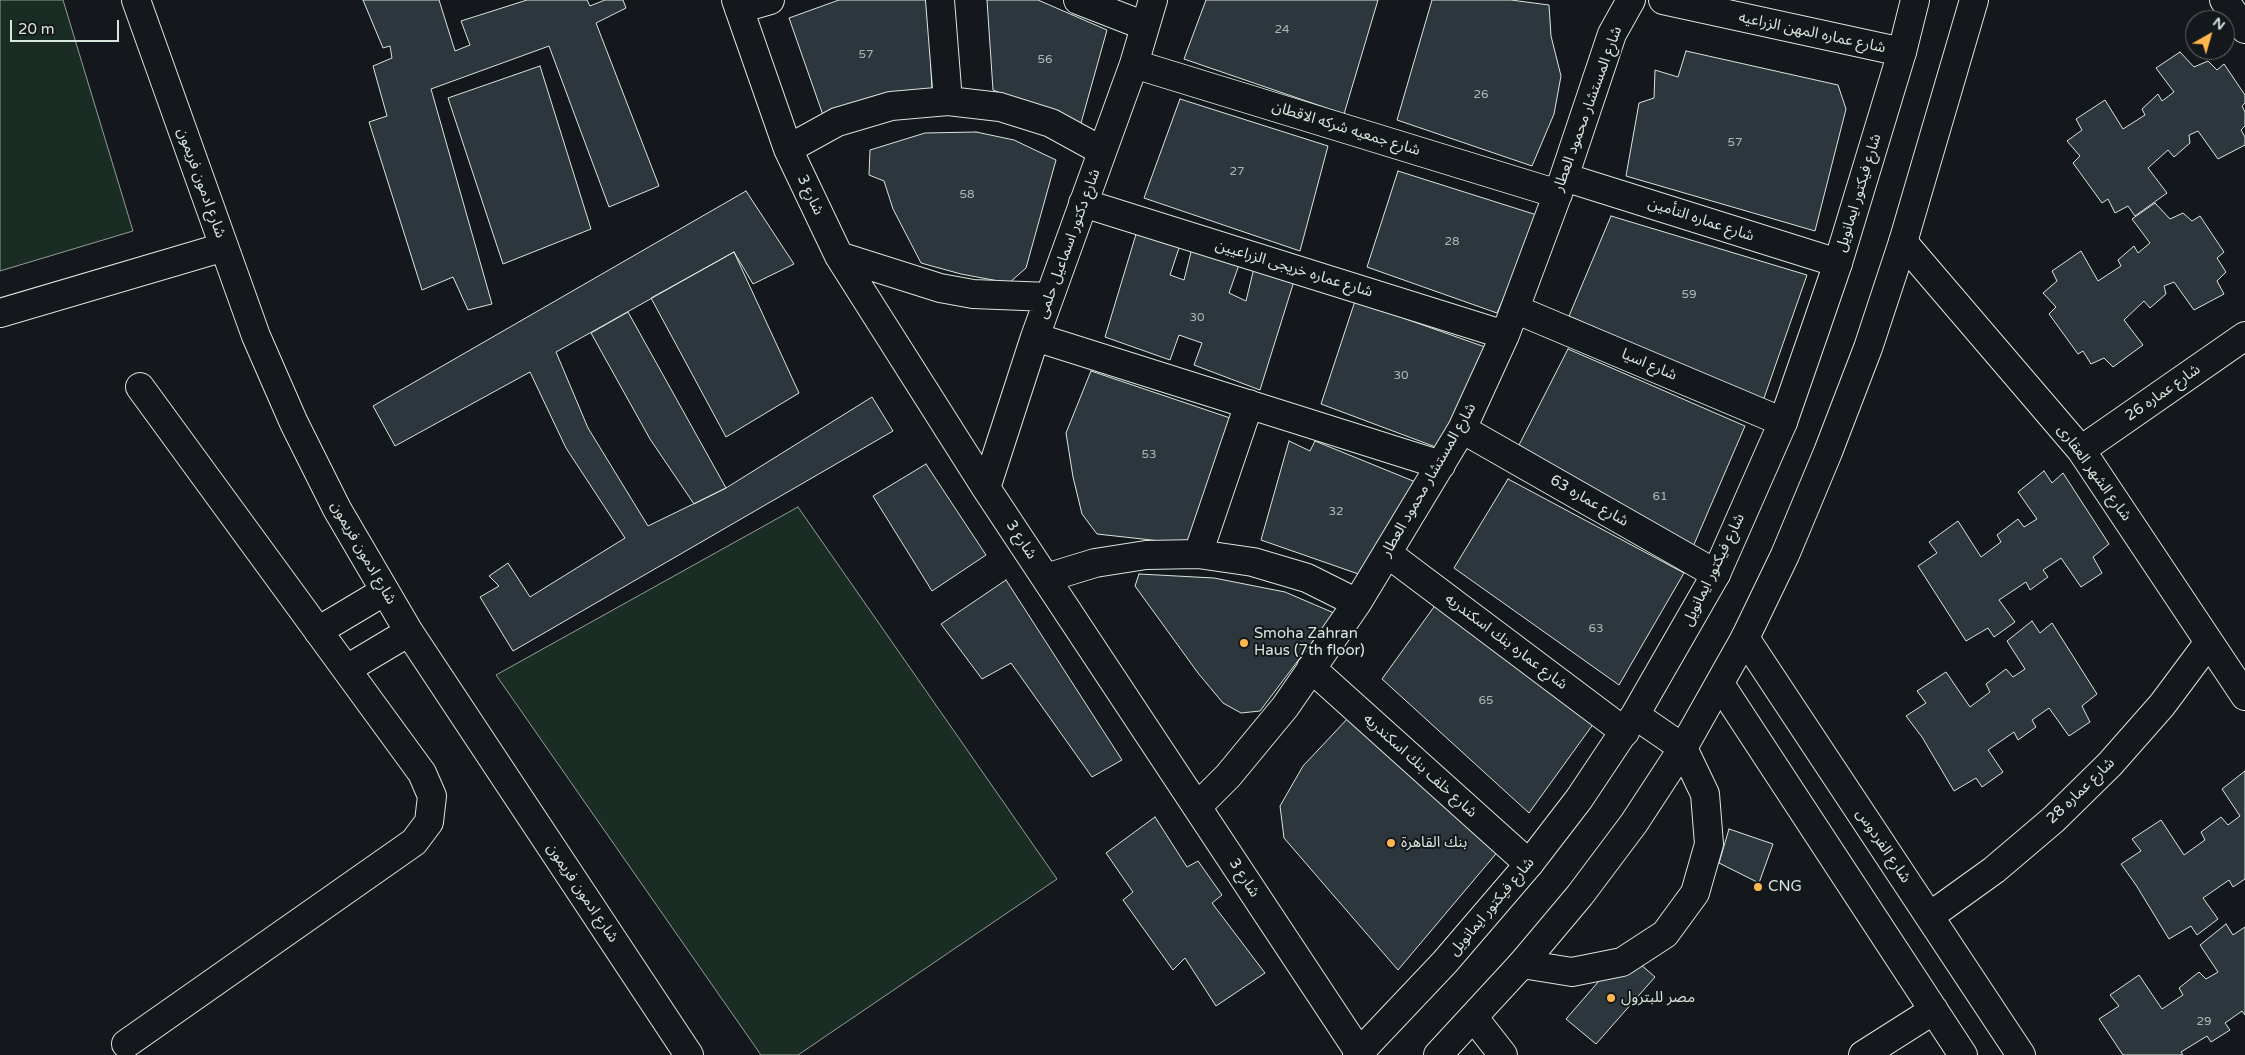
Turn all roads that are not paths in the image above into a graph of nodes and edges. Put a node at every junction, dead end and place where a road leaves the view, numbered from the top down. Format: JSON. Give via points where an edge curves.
{"nodes":[{"id":1,"x":136,"y":0,"type":"edge"},
{"id":2,"x":770,"y":0,"type":"edge"},
{"id":3,"x":940,"y":0,"type":"edge"},
{"id":4,"x":1078,"y":0,"type":"edge"},
{"id":5,"x":1153,"y":0,"type":"edge"},
{"id":6,"x":1631,"y":0,"type":"edge"},
{"id":7,"x":1663,"y":0,"type":"edge"},
{"id":8,"x":1915,"y":0,"type":"edge"},
{"id":9,"x":1974,"y":0,"type":"edge"},
{"id":10,"x":2224,"y":0,"type":"edge"},
{"id":11,"x":737,"y":4,"type":"edge"},
{"id":12,"x":1145,"y":26,"type":"junction"},
{"id":13,"x":2245,"y":29,"type":"edge"},
{"id":14,"x":1902,"y":52,"type":"junction"},
{"id":15,"x":1134,"y":64,"type":"junction"},
{"id":16,"x":948,"y":101,"type":"junction"},
{"id":17,"x":788,"y":149,"type":"junction"},
{"id":18,"x":1102,"y":150,"type":"junction"},
{"id":19,"x":1561,"y":186,"type":"junction"},
{"id":20,"x":1083,"y":203,"type":"junction"},
{"id":21,"x":1903,"y":242,"type":"junction"},
{"id":22,"x":224,"y":247,"type":"junction"},
{"id":23,"x":839,"y":256,"type":"junction"},
{"id":24,"x":1838,"y":263,"type":"junction"},
{"id":25,"x":1049,"y":297,"type":"junction"},
{"id":26,"x":1515,"y":309,"type":"junction"},
{"id":27,"x":0,"y":313,"type":"edge"},
{"id":28,"x":1505,"y":335,"type":"junction"},
{"id":29,"x":2245,"y":336,"type":"edge"},
{"id":30,"x":1035,"y":337,"type":"junction"},
{"id":31,"x":140,"y":387,"type":"dead end"},
{"id":32,"x":1249,"y":404,"type":"junction"},
{"id":33,"x":1783,"y":422,"type":"junction"},
{"id":34,"x":1462,"y":429,"type":"junction"},
{"id":35,"x":2081,"y":450,"type":"junction"},
{"id":36,"x":1440,"y":465,"type":"junction"},
{"id":37,"x":986,"y":488,"type":"junction"},
{"id":38,"x":1387,"y":553,"type":"junction"},
{"id":39,"x":1198,"y":554,"type":"junction"},
{"id":40,"x":1716,"y":574,"type":"junction"},
{"id":41,"x":1046,"y":578,"type":"junction"},
{"id":42,"x":385,"y":591,"type":"junction"},
{"id":43,"x":1357,"y":603,"type":"junction"},
{"id":44,"x":318,"y":631,"type":"junction"},
{"id":45,"x":409,"y":632,"type":"junction"},
{"id":46,"x":1745,"y":638,"type":"junction"},
{"id":47,"x":2209,"y":642,"type":"junction"},
{"id":48,"x":1311,"y":668,"type":"junction"},
{"id":49,"x":347,"y":669,"type":"junction"},
{"id":50,"x":1720,"y":684,"type":"junction"},
{"id":51,"x":2245,"y":696,"type":"edge"},
{"id":52,"x":1630,"y":723,"type":"junction"},
{"id":53,"x":1683,"y":748,"type":"junction"},
{"id":54,"x":1197,"y":807,"type":"junction"},
{"id":55,"x":1529,"y":864,"type":"junction"},
{"id":56,"x":1930,"y":916,"type":"junction"},
{"id":57,"x":1522,"y":964,"type":"junction"},
{"id":58,"x":1934,"y":1010,"type":"junction"},
{"id":59,"x":1474,"y":1018,"type":"junction"},
{"id":60,"x":126,"y":1044,"type":"dead end"},
{"id":61,"x":1358,"y":1054,"type":"edge"},
{"id":62,"x":689,"y":1055,"type":"edge"},
{"id":63,"x":1438,"y":1055,"type":"edge"},
{"id":64,"x":1503,"y":1055,"type":"edge"},
{"id":65,"x":1863,"y":1055,"type":"edge"},
{"id":66,"x":1963,"y":1055,"type":"edge"},
{"id":67,"x":2021,"y":1055,"type":"edge"}],
"edges":[{"from":1,"to":22,"type":"street","name":"شارع ادمون فريمون"},
{"from":2,"to":11,"type":"street"},
{"from":3,"to":16,"type":"street"},
{"from":4,"to":12,"type":"street"},
{"from":5,"to":12,"type":"street","name":"شارع دكتور اسماعيل حلمى"},
{"from":6,"to":19,"type":"street","name":"شارع المستشار محمود العطار","via":[[1612,34]]},
{"from":7,"to":14,"type":"street","name":"شارع عماره المهن الزراعيه"},
{"from":8,"to":14,"type":"street","name":"شارع فيكتور ايمانويل"},
{"from":9,"to":21,"type":"street"},
{"from":10,"to":13,"type":"street"},
{"from":11,"to":17,"type":"street","name":"شارع 3"},
{"from":12,"to":15,"type":"street","name":"شارع دكتور اسماعيل حلمى"},
{"from":14,"to":24,"type":"street","name":"شارع فيكتور ايمانويل"},
{"from":15,"to":18,"type":"street","name":"شارع دكتور اسماعيل حلمى"},
{"from":15,"to":19,"type":"street","name":"شارع جمعيه شركه الاقطان"},
{"from":16,"to":17,"type":"street","via":[[882,108],[837,122]]},
{"from":16,"to":18,"type":"street","via":[[1000,107],[1051,123]]},
{"from":17,"to":23,"type":"street","name":"شارع 3"},
{"from":18,"to":20,"type":"street","name":"شارع دكتور اسماعيل حلمى"},
{"from":19,"to":24,"type":"street","name":"شارع عماره التأمين"},
{"from":19,"to":26,"type":"street","name":"شارع المستشار محمود العطار"},
{"from":20,"to":25,"type":"street","name":"شارع دكتور اسماعيل حلمى"},
{"from":20,"to":28,"type":"street","name":"شارع عماره خريجى الزراعيين"},
{"from":21,"to":35,"type":"street","name":"شارع الشهر العقارى"},
{"from":21,"to":46,"type":"street","via":[[1868,348],[1828,452]]},
{"from":22,"to":27,"type":"street"},
{"from":22,"to":42,"type":"street","name":"شارع ادمون فريمون","via":[[256,336],[294,424],[337,509]]},
{"from":23,"to":25,"type":"street","via":[[940,288],[973,294]]},
{"from":23,"to":37,"type":"street","name":"شارع 3"},
{"from":24,"to":33,"type":"street","name":"شارع فيكتور ايمانويل"},
{"from":25,"to":30,"type":"street","name":"شارع دكتور اسماعيل حلمى"},
{"from":26,"to":28,"type":"street","name":"شارع المستشار محمود العطار"},
{"from":26,"to":33,"type":"street","name":"شارع اسيا"},
{"from":28,"to":34,"type":"street","name":"شارع المستشار محمود العطار"},
{"from":29,"to":35,"type":"street","name":"شارع عماره 26"},
{"from":30,"to":32,"type":"street"},
{"from":30,"to":37,"type":"street","name":"شارع دكتور اسماعيل حلمى"},
{"from":31,"to":44,"type":"street"},
{"from":32,"to":36,"type":"street"},
{"from":32,"to":39,"type":"street"},
{"from":33,"to":40,"type":"street","name":"شارع فيكتور ايمانويل"},
{"from":34,"to":36,"type":"street","name":"شارع المستشار محمود العطار"},
{"from":34,"to":40,"type":"street","name":"شارع عماره 63"},
{"from":35,"to":47,"type":"street","name":"شارع الشهر العقارى"},
{"from":36,"to":38,"type":"street","name":"شارع المستشار محمود العطار"},
{"from":37,"to":41,"type":"street","name":"شارع 3"},
{"from":38,"to":43,"type":"street","name":"شارع المستشار محمود العطار"},
{"from":38,"to":52,"type":"street","name":"شارع عماره بنك اسكندريه"},
{"from":39,"to":41,"type":"street","via":[[1146,555],[1095,563]]},
{"from":39,"to":43,"type":"street","via":[[1253,562],[1307,578]]},
{"from":40,"to":52,"type":"street","name":"شارع فيكتور ايمانويل"},
{"from":41,"to":54,"type":"street","name":"شارع 3"},
{"from":42,"to":44,"type":"street"},
{"from":42,"to":45,"type":"street","name":"شارع ادمون فريمون"},
{"from":43,"to":48,"type":"street","name":"شارع المستشار محمود العطار"},
{"from":44,"to":49,"type":"street"},
{"from":45,"to":49,"type":"street"},
{"from":45,"to":62,"type":"street","name":"شارع ادمون فريمون"},
{"from":46,"to":50,"type":"street"},
{"from":46,"to":56,"type":"street","name":"شارع الفردوس"},
{"from":47,"to":51,"type":"street","name":"شارع الشهر العقارى"},
{"from":47,"to":56,"type":"street","name":"شارع عماره 28","via":[[2162,705],[2054,820],[1994,870]]},
{"from":48,"to":54,"type":"street","name":"شارع المستشار محمود العطار","via":[[1258,741]]},
{"from":48,"to":55,"type":"street","name":"شارع خلف بنك اسكندريه"},
{"from":49,"to":60,"type":"street","via":[[422,773],[432,796],[429,822],[414,842]]},
{"from":50,"to":53,"type":"street"},
{"from":50,"to":58,"type":"street"},
{"from":52,"to":53,"type":"street","name":"شارع عماره بنك اسكندريه"},
{"from":52,"to":55,"type":"street","name":"شارع فيكتور ايمانويل","via":[[1579,800]]},
{"from":53,"to":57,"type":"street","via":[[1634,823]]},
{"from":53,"to":57,"type":"street","via":[[1705,794],[1709,844],[1695,893],[1665,934],[1622,962],[1572,972]]},
{"from":54,"to":61,"type":"street","name":"شارع 3"},
{"from":55,"to":61,"type":"street","name":"شارع فيكتور ايمانويل","via":[[1445,962]]},
{"from":56,"to":67,"type":"street","name":"شارع الفردوس"},
{"from":57,"to":59,"type":"street"},
{"from":58,"to":65,"type":"street"},
{"from":58,"to":66,"type":"street"},
{"from":59,"to":63,"type":"street"},
{"from":59,"to":64,"type":"street"}]}
